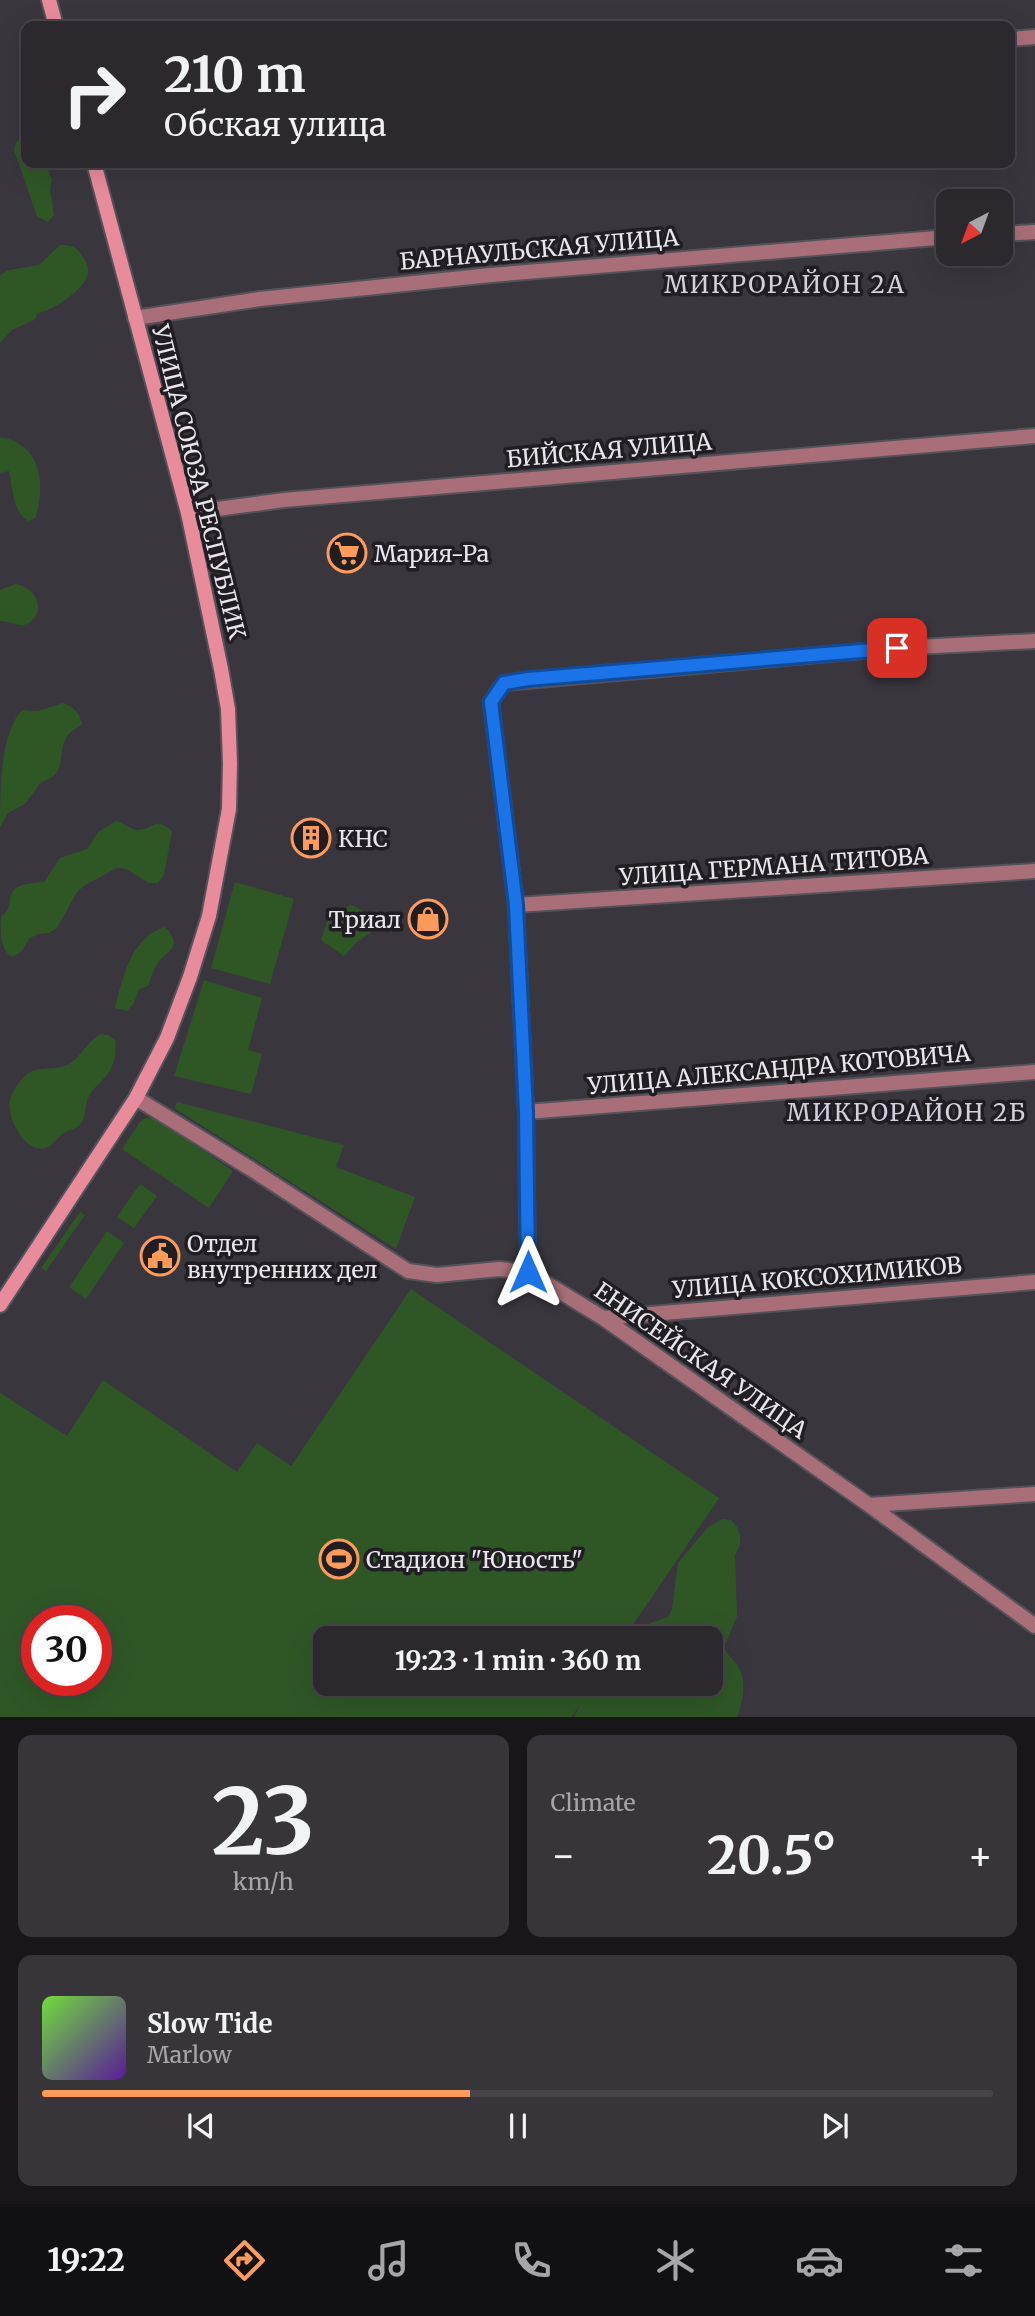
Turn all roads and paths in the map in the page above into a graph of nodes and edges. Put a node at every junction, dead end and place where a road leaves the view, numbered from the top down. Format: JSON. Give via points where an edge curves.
{"nodes":[{"id":1,"x":49,"y":0,"type":"edge"},
{"id":2,"x":55,"y":21,"type":"edge"},
{"id":3,"x":1035,"y":37,"type":"edge"},
{"id":4,"x":1015,"y":39,"type":"edge"},
{"id":5,"x":94,"y":168,"type":"edge"},
{"id":6,"x":1035,"y":232,"type":"edge"},
{"id":7,"x":1013,"y":233,"type":"edge"},
{"id":8,"x":936,"y":238,"type":"edge"},
{"id":9,"x":135,"y":318,"type":"junction"},
{"id":10,"x":1035,"y":436,"type":"edge"},
{"id":11,"x":188,"y":513,"type":"junction"},
{"id":12,"x":1035,"y":641,"type":"edge"},
{"id":13,"x":1035,"y":871,"type":"edge"},
{"id":14,"x":516,"y":905,"type":"junction"},
{"id":15,"x":1035,"y":1072,"type":"edge"},
{"id":16,"x":136,"y":1098,"type":"junction"},
{"id":17,"x":526,"y":1112,"type":"junction"},
{"id":18,"x":528,"y":1272,"type":"junction"},
{"id":19,"x":1035,"y":1282,"type":"edge"},
{"id":20,"x":0,"y":1305,"type":"edge"},
{"id":21,"x":603,"y":1318,"type":"junction"},
{"id":22,"x":1035,"y":1494,"type":"edge"},
{"id":23,"x":869,"y":1506,"type":"junction"},
{"id":24,"x":1035,"y":1626,"type":"edge"}],
"edges":[{"from":1,"to":2,"type":"street"},
{"from":3,"to":4,"type":"street"},
{"from":5,"to":9,"type":"street","name":"УЛИЦА СОЮЗА РЕСПУБЛИК"},
{"from":6,"to":7,"type":"street"},
{"from":8,"to":9,"type":"street","name":"БАРНАУЛЬСКАЯ УЛИЦА","via":[[491,275],[260,299]]},
{"from":9,"to":11,"type":"street","name":"УЛИЦА СОЮЗА РЕСПУБЛИК"},
{"from":10,"to":11,"type":"street","name":"БИЙСКАЯ УЛИЦА","via":[[284,500]]},
{"from":11,"to":16,"type":"street","name":"УЛИЦА СОЮЗА РЕСПУБЛИК","via":[[228,709],[229,808],[209,916],[192,971],[167,1038]]},
{"from":12,"to":14,"type":"street","via":[[897,648],[504,683],[491,702]]},
{"from":13,"to":14,"type":"street","name":"УЛИЦА ГЕРМАНА ТИТОВА"},
{"from":14,"to":17,"type":"street"},
{"from":15,"to":17,"type":"street","name":"УЛИЦА АЛЕКСАНДРА КОТОВИЧА"},
{"from":16,"to":18,"type":"street","name":"ЕНИСЕЙСКАЯ УЛИЦА","via":[[408,1271],[437,1275],[499,1269]]},
{"from":16,"to":20,"type":"street","name":"УЛИЦА СОЮЗА РЕСПУБЛИК"},
{"from":17,"to":18,"type":"street"},
{"from":18,"to":21,"type":"street","name":"ЕНИСЕЙСКАЯ УЛИЦА"},
{"from":19,"to":21,"type":"street","name":"УЛИЦА КОКСОХИМИКОВ"},
{"from":21,"to":23,"type":"street","name":"ЕНИСЕЙСКАЯ УЛИЦА"},
{"from":22,"to":23,"type":"street"},
{"from":23,"to":24,"type":"street","name":"ЕНИСЕЙСКАЯ УЛИЦА"}]}
